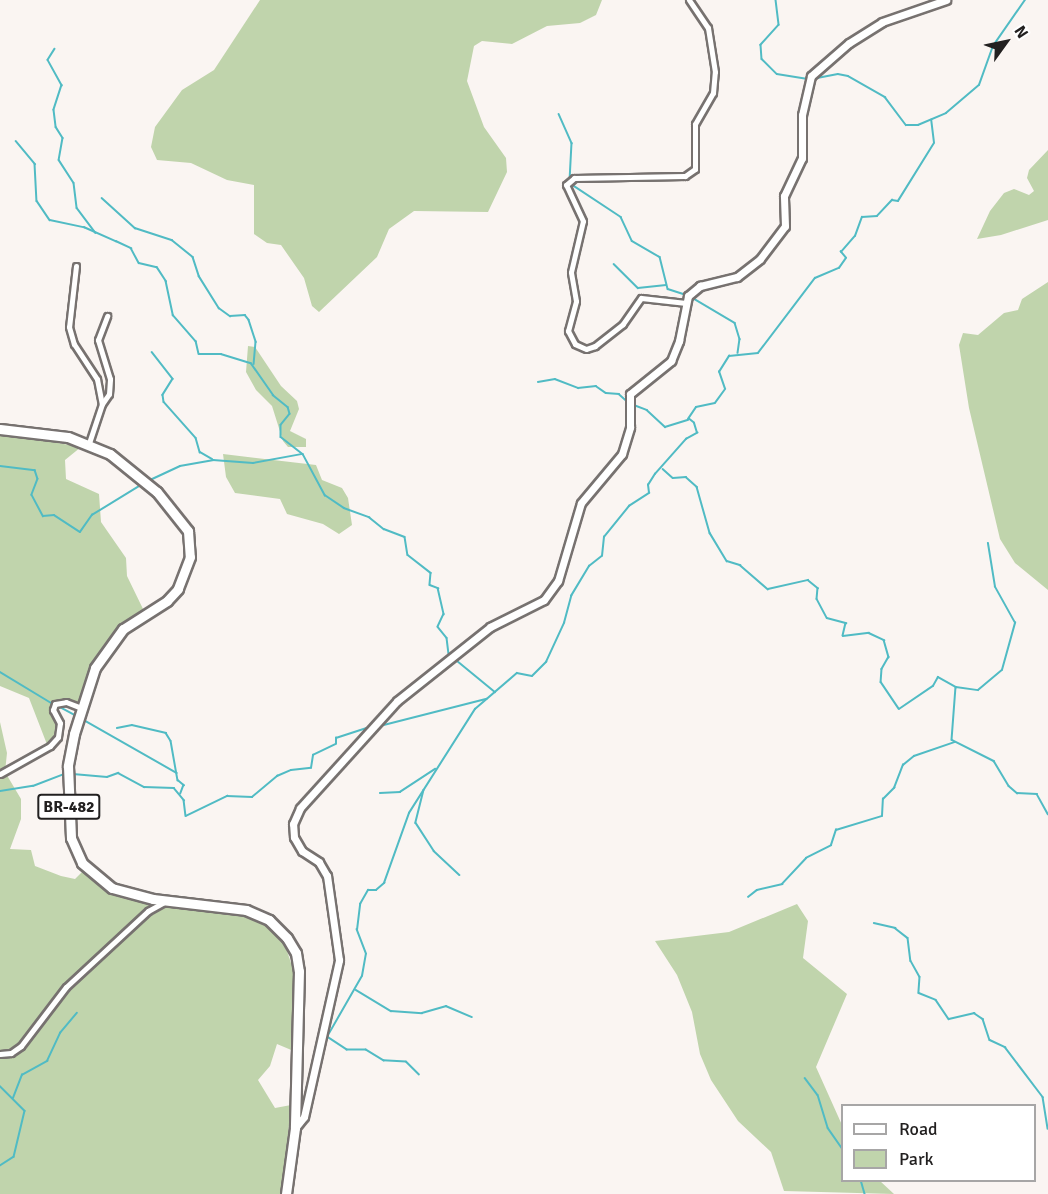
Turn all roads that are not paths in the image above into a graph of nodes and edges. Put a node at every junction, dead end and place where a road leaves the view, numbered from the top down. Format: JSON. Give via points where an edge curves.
{"nodes":[{"id":1,"x":689,"y":0,"type":"edge"},
{"id":2,"x":946,"y":0,"type":"edge"},
{"id":3,"x":76,"y":266,"type":"dead end"},
{"id":4,"x":686,"y":303,"type":"junction"},
{"id":5,"x":107,"y":316,"type":"dead end"},
{"id":6,"x":102,"y":404,"type":"junction"},
{"id":7,"x":0,"y":429,"type":"edge"},
{"id":8,"x":88,"y":443,"type":"junction"},
{"id":9,"x":82,"y":708,"type":"junction"},
{"id":10,"x":0,"y":774,"type":"edge"},
{"id":11,"x":167,"y":900,"type":"junction"},
{"id":12,"x":0,"y":1054,"type":"edge"},
{"id":13,"x":295,"y":1128,"type":"junction"},
{"id":14,"x":286,"y":1194,"type":"edge"}],
"edges":[{"from":1,"to":4,"type":"street","via":[[708,28],[715,63],[713,93],[695,124],[695,169],[685,176],[574,178],[566,184],[583,221],[571,272],[576,302],[568,331],[575,345],[586,350],[623,324],[641,298]]},
{"from":2,"to":4,"type":"street","via":[[882,22],[815,71],[802,115],[800,168],[785,191],[785,226],[760,259],[737,277],[700,286]]},
{"from":3,"to":6,"type":"street","via":[[69,327],[74,344],[97,379]]},
{"from":4,"to":13,"type":"street","via":[[671,361],[630,394],[630,427],[622,454],[581,503],[558,581],[544,600],[490,627],[397,700],[300,808],[293,824],[294,837],[327,876],[339,960],[304,1117]]},
{"from":5,"to":6,"type":"street","via":[[98,340],[110,379],[109,394]]},
{"from":6,"to":8,"type":"street"},
{"from":7,"to":8,"type":"highway","number":"BR-482","via":[[51,433]]},
{"from":8,"to":9,"type":"highway","number":"BR-482","via":[[120,460],[172,508],[188,531],[190,557],[173,595],[130,624],[105,648]]},
{"from":9,"to":10,"type":"street","via":[[66,702],[55,704],[53,710],[60,723],[58,738]]},
{"from":9,"to":11,"type":"highway","number":"BR-482","via":[[68,766],[69,824],[75,851],[94,875],[112,888]]},
{"from":11,"to":12,"type":"street","via":[[148,911],[66,987],[21,1046]]},
{"from":11,"to":13,"type":"highway","number":"BR-482","via":[[255,913],[276,926],[296,953],[299,971]]},
{"from":13,"to":14,"type":"highway","number":"BR-482"}]}
